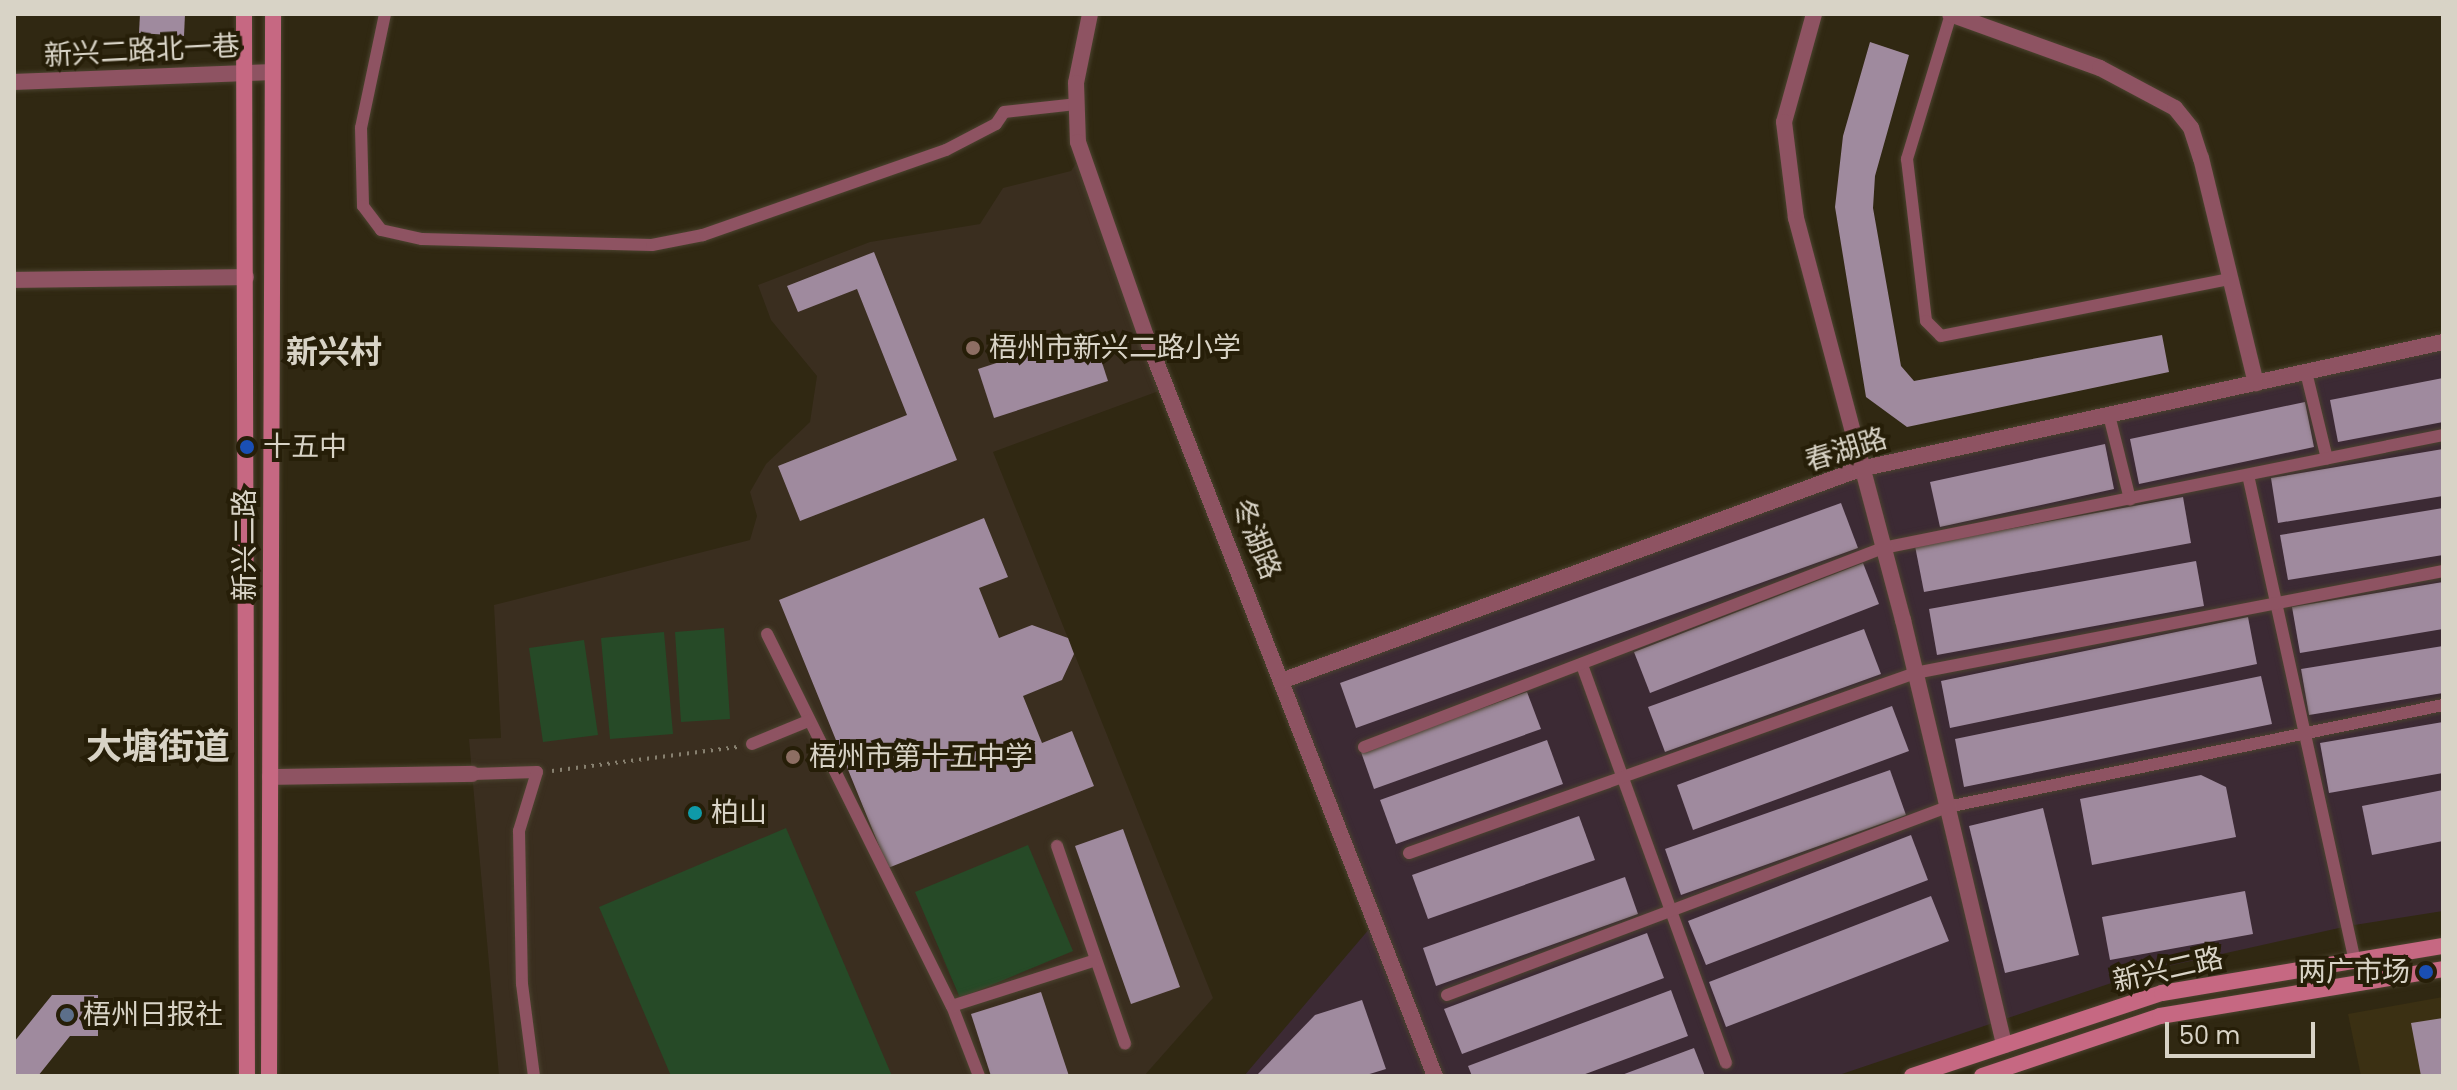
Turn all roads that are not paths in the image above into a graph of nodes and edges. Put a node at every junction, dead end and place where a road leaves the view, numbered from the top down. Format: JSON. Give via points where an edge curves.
{"nodes":[{"id":1,"x":244,"y":14,"type":"edge"},
{"id":2,"x":273,"y":14,"type":"edge"},
{"id":3,"x":385,"y":14,"type":"edge"},
{"id":4,"x":1090,"y":14,"type":"edge"},
{"id":5,"x":1814,"y":14,"type":"edge"},
{"id":6,"x":1950,"y":14,"type":"edge"},
{"id":7,"x":245,"y":71,"type":"junction"},
{"id":8,"x":272,"y":72,"type":"junction"},
{"id":9,"x":14,"y":82,"type":"edge"},
{"id":10,"x":1076,"y":104,"type":"junction"},
{"id":11,"x":246,"y":277,"type":"junction"},
{"id":12,"x":2230,"y":279,"type":"junction"},
{"id":13,"x":14,"y":280,"type":"edge"},
{"id":14,"x":2443,"y":342,"type":"edge"},
{"id":15,"x":2306,"y":372,"type":"junction"},
{"id":16,"x":2256,"y":383,"type":"junction"},
{"id":17,"x":2109,"y":415,"type":"junction"},
{"id":18,"x":2443,"y":435,"type":"edge"},
{"id":19,"x":2327,"y":459,"type":"junction"},
{"id":20,"x":1860,"y":469,"type":"junction"},
{"id":21,"x":2248,"y":475,"type":"junction"},
{"id":22,"x":2130,"y":499,"type":"junction"},
{"id":23,"x":1883,"y":548,"type":"junction"},
{"id":24,"x":2443,"y":571,"type":"edge"},
{"id":25,"x":2276,"y":604,"type":"junction"},
{"id":26,"x":767,"y":634,"type":"dead end"},
{"id":27,"x":1582,"y":665,"type":"junction"},
{"id":28,"x":1915,"y":673,"type":"junction"},
{"id":29,"x":1284,"y":680,"type":"junction"},
{"id":30,"x":2443,"y":705,"type":"edge"},
{"id":31,"x":808,"y":721,"type":"junction"},
{"id":32,"x":2304,"y":730,"type":"junction"},
{"id":33,"x":752,"y":744,"type":"road end"},
{"id":34,"x":1364,"y":747,"type":"dead end"},
{"id":35,"x":472,"y":774,"type":"joint"},
{"id":36,"x":270,"y":777,"type":"junction"},
{"id":37,"x":1622,"y":777,"type":"junction"},
{"id":38,"x":1947,"y":807,"type":"junction"},
{"id":39,"x":1057,"y":846,"type":"dead end"},
{"id":40,"x":1409,"y":853,"type":"dead end"},
{"id":41,"x":1671,"y":911,"type":"junction"},
{"id":42,"x":2443,"y":946,"type":"edge"},
{"id":43,"x":1096,"y":960,"type":"junction"},
{"id":44,"x":2355,"y":960,"type":"junction"},
{"id":45,"x":2443,"y":969,"type":"edge"},
{"id":46,"x":1447,"y":995,"type":"dead end"},
{"id":47,"x":952,"y":1006,"type":"junction"},
{"id":48,"x":1125,"y":1044,"type":"dead end"},
{"id":49,"x":2004,"y":1045,"type":"junction"},
{"id":50,"x":1726,"y":1063,"type":"dead end"},
{"id":51,"x":1432,"y":1075,"type":"edge"},
{"id":52,"x":247,"y":1076,"type":"edge"},
{"id":53,"x":269,"y":1076,"type":"edge"},
{"id":54,"x":534,"y":1076,"type":"edge"},
{"id":55,"x":979,"y":1076,"type":"edge"},
{"id":56,"x":1912,"y":1076,"type":"edge"},
{"id":57,"x":1982,"y":1076,"type":"edge"}],
"edges":[{"from":1,"to":7,"type":"main road","name":"新兴二路"},
{"from":2,"to":8,"type":"main road","name":"新兴二路"},
{"from":3,"to":10,"type":"lane","via":[[361,128],[363,206],[381,230],[422,239],[652,245],[690,238],[946,150],[996,124],[1004,112]]},
{"from":4,"to":10,"type":"street","name":"冬湖路"},
{"from":5,"to":20,"type":"street","via":[[1784,122],[1796,218]]},
{"from":6,"to":12,"type":"street","via":[[2100,68],[2175,108],[2191,128]]},
{"from":6,"to":12,"type":"lane","via":[[1907,159],[1926,321],[1941,336]]},
{"from":7,"to":8,"type":"street","name":"新兴二路北一巷"},
{"from":7,"to":9,"type":"street","name":"新兴二路北一巷"},
{"from":7,"to":11,"type":"main road","name":"新兴二路"},
{"from":8,"to":36,"type":"main road","name":"新兴二路"},
{"from":10,"to":29,"type":"street","name":"冬湖路","via":[[1078,142],[1146,336]]},
{"from":11,"to":13,"type":"street"},
{"from":11,"to":52,"type":"main road","name":"新兴二路"},
{"from":12,"to":16,"type":"street"},
{"from":14,"to":15,"type":"street","name":"春湖路"},
{"from":15,"to":16,"type":"street","name":"春湖路"},
{"from":15,"to":19,"type":"lane"},
{"from":16,"to":17,"type":"street","name":"春湖路"},
{"from":17,"to":20,"type":"street","name":"春湖路"},
{"from":17,"to":22,"type":"lane"},
{"from":18,"to":19,"type":"lane"},
{"from":19,"to":21,"type":"lane"},
{"from":20,"to":23,"type":"street"},
{"from":20,"to":29,"type":"street","name":"春湖路"},
{"from":21,"to":22,"type":"lane"},
{"from":21,"to":25,"type":"lane"},
{"from":22,"to":23,"type":"lane"},
{"from":23,"to":27,"type":"lane"},
{"from":23,"to":28,"type":"street"},
{"from":24,"to":25,"type":"lane"},
{"from":25,"to":28,"type":"lane"},
{"from":25,"to":32,"type":"lane"},
{"from":26,"to":31,"type":"lane"},
{"from":27,"to":34,"type":"lane"},
{"from":27,"to":37,"type":"lane"},
{"from":28,"to":37,"type":"lane"},
{"from":28,"to":38,"type":"street"},
{"from":29,"to":51,"type":"street","name":"冬湖路"},
{"from":30,"to":32,"type":"lane"},
{"from":31,"to":33,"type":"lane"},
{"from":31,"to":47,"type":"lane"},
{"from":32,"to":38,"type":"lane"},
{"from":32,"to":44,"type":"lane"},
{"from":35,"to":36,"type":"street"},
{"from":35,"to":54,"type":"lane","via":[[537,772],[519,831],[522,984]]},
{"from":36,"to":53,"type":"main road","name":"新兴二路"},
{"from":37,"to":40,"type":"lane"},
{"from":37,"to":41,"type":"lane"},
{"from":38,"to":41,"type":"lane"},
{"from":38,"to":49,"type":"street"},
{"from":39,"to":43,"type":"lane"},
{"from":41,"to":46,"type":"lane"},
{"from":41,"to":50,"type":"lane"},
{"from":42,"to":44,"type":"main road","name":"新兴二路"},
{"from":43,"to":47,"type":"lane"},
{"from":43,"to":48,"type":"lane"},
{"from":44,"to":49,"type":"main road","name":"新兴二路","via":[[2162,993]]},
{"from":45,"to":57,"type":"main road","name":"新兴二路","via":[[2160,1016]]},
{"from":47,"to":55,"type":"lane"},
{"from":49,"to":56,"type":"main road","name":"新兴二路"}]}
